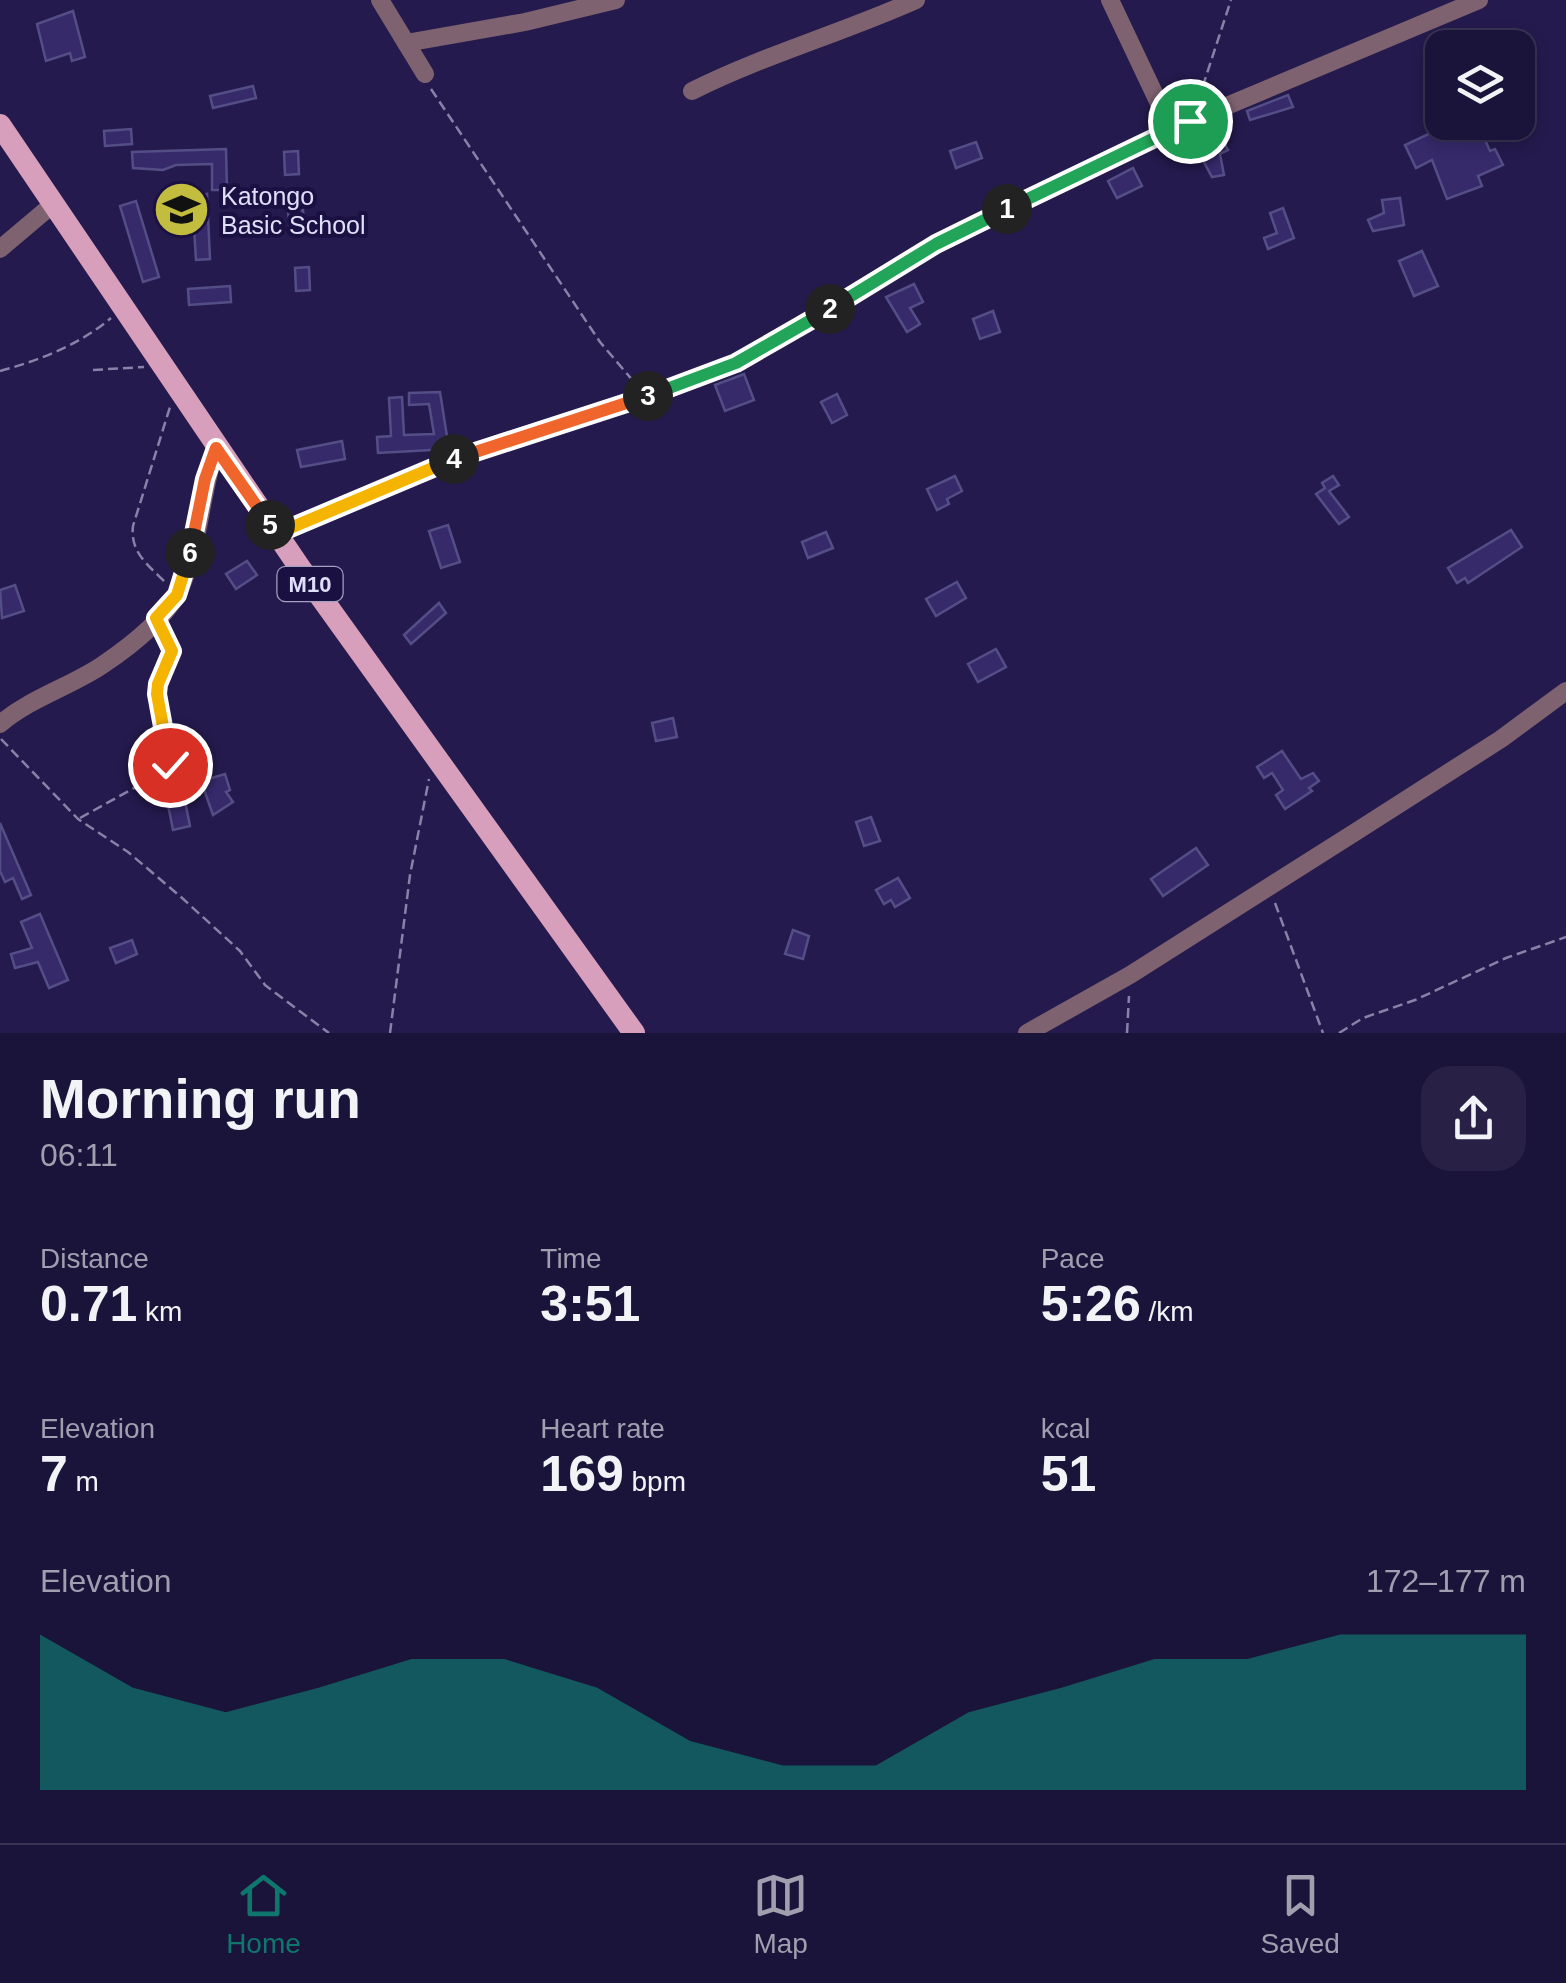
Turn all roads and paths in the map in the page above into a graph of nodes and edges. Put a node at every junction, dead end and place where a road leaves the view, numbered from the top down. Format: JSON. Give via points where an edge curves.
{"nodes":[{"id":1,"x":380,"y":0,"type":"edge"},
{"id":2,"x":616,"y":0,"type":"edge"},
{"id":3,"x":916,"y":0,"type":"edge"},
{"id":4,"x":1110,"y":0,"type":"edge"},
{"id":5,"x":1231,"y":0,"type":"edge"},
{"id":6,"x":1480,"y":0,"type":"edge"},
{"id":7,"x":406,"y":43,"type":"junction"},
{"id":8,"x":425,"y":74,"type":"joint"},
{"id":9,"x":692,"y":91,"type":"dead end"},
{"id":10,"x":1190,"y":121,"type":"junction"},
{"id":11,"x":0,"y":125,"type":"edge"},
{"id":12,"x":1172,"y":131,"type":"junction"},
{"id":13,"x":52,"y":205,"type":"junction"},
{"id":14,"x":0,"y":249,"type":"edge"},
{"id":15,"x":124,"y":308,"type":"junction"},
{"id":16,"x":160,"y":364,"type":"junction"},
{"id":17,"x":93,"y":370,"type":"dead end"},
{"id":18,"x":0,"y":371,"type":"edge"},
{"id":19,"x":177,"y":387,"type":"junction"},
{"id":20,"x":646,"y":396,"type":"junction"},
{"id":21,"x":216,"y":448,"type":"junction"},
{"id":22,"x":276,"y":534,"type":"junction"},
{"id":23,"x":177,"y":595,"type":"junction"},
{"id":24,"x":156,"y":618,"type":"junction"},
{"id":25,"x":1566,"y":691,"type":"edge"},
{"id":26,"x":0,"y":724,"type":"edge"},
{"id":27,"x":0,"y":737,"type":"edge"},
{"id":28,"x":433,"y":758,"type":"junction"},
{"id":29,"x":78,"y":819,"type":"junction"},
{"id":30,"x":1268,"y":886,"type":"junction"},
{"id":31,"x":1566,"y":937,"type":"edge"},
{"id":32,"x":1130,"y":975,"type":"junction"},
{"id":33,"x":329,"y":1033,"type":"edge"},
{"id":34,"x":390,"y":1033,"type":"edge"},
{"id":35,"x":634,"y":1033,"type":"edge"},
{"id":36,"x":1028,"y":1033,"type":"edge"},
{"id":37,"x":1127,"y":1033,"type":"edge"},
{"id":38,"x":1324,"y":1033,"type":"edge"},
{"id":39,"x":1340,"y":1033,"type":"edge"}],
"edges":[{"from":1,"to":7,"type":"street"},
{"from":2,"to":7,"type":"street"},
{"from":3,"to":9,"type":"street"},
{"from":4,"to":12,"type":"street"},
{"from":5,"to":10,"type":"path"},
{"from":6,"to":10,"type":"street"},
{"from":7,"to":8,"type":"street"},
{"from":8,"to":20,"type":"path","via":[[600,342]]},
{"from":10,"to":12,"type":"street"},
{"from":11,"to":13,"type":"main road","number":"M10"},
{"from":12,"to":20,"type":"street","via":[[936,244],[736,363]]},
{"from":13,"to":14,"type":"street"},
{"from":13,"to":15,"type":"main road","number":"M10"},
{"from":15,"to":16,"type":"main road","number":"M10"},
{"from":15,"to":18,"type":"path","via":[[59,351]]},
{"from":16,"to":17,"type":"path"},
{"from":16,"to":19,"type":"main road","number":"M10"},
{"from":19,"to":21,"type":"main road","number":"M10"},
{"from":19,"to":23,"type":"path","via":[[132,540]]},
{"from":20,"to":22,"type":"street","via":[[478,450]]},
{"from":21,"to":22,"type":"main road","number":"M10"},
{"from":21,"to":23,"type":"street"},
{"from":22,"to":28,"type":"main road","number":"M10"},
{"from":23,"to":24,"type":"street"},
{"from":24,"to":26,"type":"street","via":[[114,658]]},
{"from":24,"to":29,"type":"path","via":[[172,651],[157,694],[170,765]]},
{"from":25,"to":30,"type":"street"},
{"from":27,"to":29,"type":"path"},
{"from":28,"to":34,"type":"path"},
{"from":28,"to":35,"type":"main road","number":"M10"},
{"from":29,"to":33,"type":"path","via":[[182,897],[240,950],[264,985]]},
{"from":30,"to":32,"type":"street"},
{"from":30,"to":38,"type":"path"},
{"from":31,"to":39,"type":"path"},
{"from":32,"to":36,"type":"street"},
{"from":32,"to":37,"type":"path"}]}
